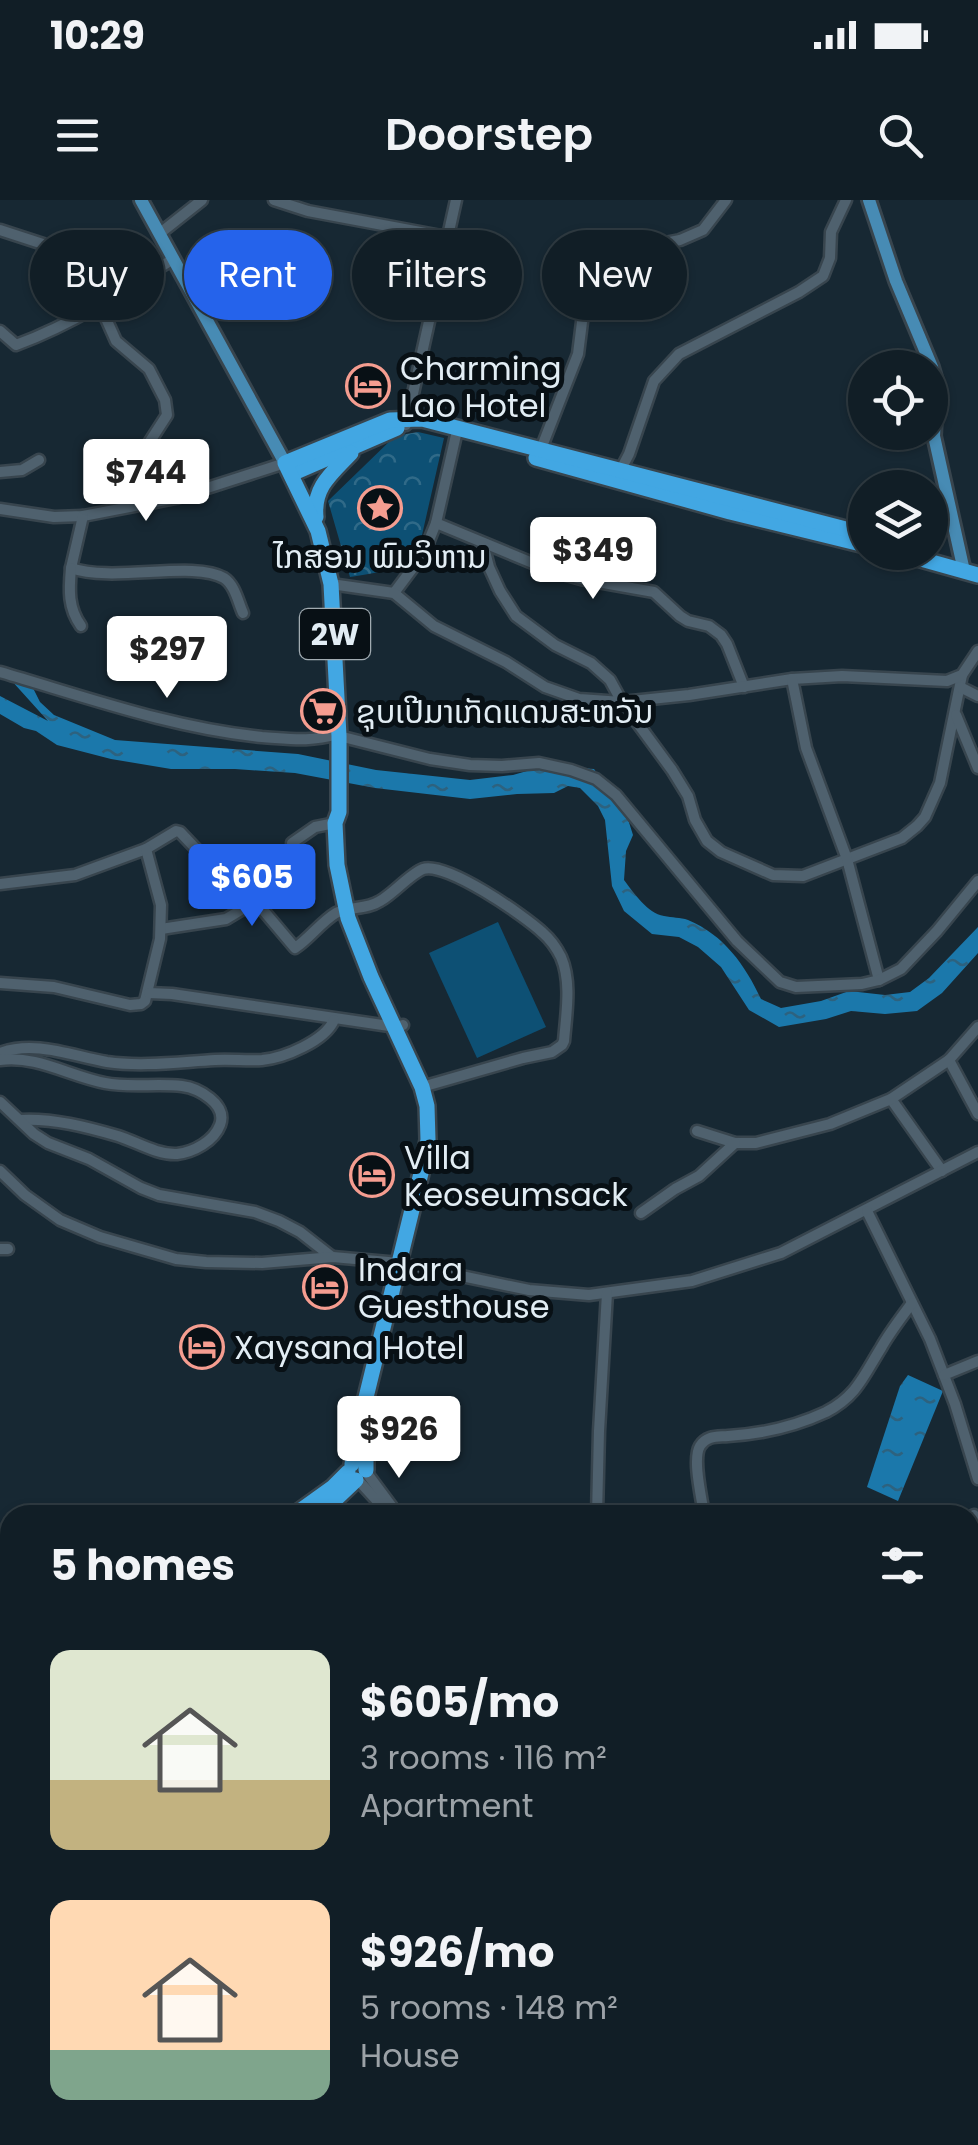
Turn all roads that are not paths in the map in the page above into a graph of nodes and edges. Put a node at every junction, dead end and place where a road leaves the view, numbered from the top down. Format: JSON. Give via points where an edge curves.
{"nodes":[{"id":1,"x":141,"y":200,"type":"edge"},
{"id":2,"x":202,"y":200,"type":"edge"},
{"id":3,"x":274,"y":200,"type":"edge"},
{"id":4,"x":456,"y":200,"type":"edge"},
{"id":5,"x":726,"y":200,"type":"edge"},
{"id":6,"x":846,"y":200,"type":"edge"},
{"id":7,"x":869,"y":200,"type":"edge"},
{"id":8,"x":0,"y":230,"type":"edge"},
{"id":9,"x":157,"y":230,"type":"edge"},
{"id":10,"x":164,"y":230,"type":"edge"},
{"id":11,"x":410,"y":230,"type":"edge"},
{"id":12,"x":449,"y":230,"type":"edge"},
{"id":13,"x":30,"y":240,"type":"edge"},
{"id":14,"x":164,"y":243,"type":"edge"},
{"id":15,"x":173,"y":260,"type":"junction"},
{"id":16,"x":164,"y":266,"type":"edge"},
{"id":17,"x":71,"y":320,"type":"edge"},
{"id":18,"x":102,"y":320,"type":"edge"},
{"id":19,"x":429,"y":320,"type":"edge"},
{"id":20,"x":0,"y":331,"type":"edge"},
{"id":21,"x":407,"y":422,"type":"junction"},
{"id":22,"x":456,"y":436,"type":"junction"},
{"id":23,"x":356,"y":448,"type":"junction"},
{"id":24,"x":530,"y":449,"type":"junction"},
{"id":25,"x":39,"y":460,"type":"dead end"},
{"id":26,"x":288,"y":469,"type":"junction"},
{"id":27,"x":0,"y":472,"type":"edge"},
{"id":28,"x":618,"y":475,"type":"junction"},
{"id":29,"x":152,"y":502,"type":"junction"},
{"id":30,"x":0,"y":509,"type":"edge"},
{"id":31,"x":83,"y":516,"type":"junction"},
{"id":32,"x":785,"y":519,"type":"junction"},
{"id":33,"x":436,"y":523,"type":"junction"},
{"id":34,"x":318,"y":531,"type":"junction"},
{"id":35,"x":848,"y":531,"type":"edge"},
{"id":36,"x":848,"y":539,"type":"edge"},
{"id":37,"x":483,"y":544,"type":"junction"},
{"id":38,"x":71,"y":568,"type":"junction"},
{"id":39,"x":971,"y":568,"type":"edge"},
{"id":40,"x":331,"y":584,"type":"junction"},
{"id":41,"x":394,"y":593,"type":"junction"},
{"id":42,"x":242,"y":613,"type":"dead end"},
{"id":43,"x":81,"y":626,"type":"dead end"},
{"id":44,"x":978,"y":651,"type":"edge"},
{"id":45,"x":0,"y":672,"type":"edge"},
{"id":46,"x":792,"y":679,"type":"junction"},
{"id":47,"x":961,"y":681,"type":"junction"},
{"id":48,"x":744,"y":686,"type":"junction"},
{"id":49,"x":978,"y":696,"type":"edge"},
{"id":50,"x":622,"y":702,"type":"junction"},
{"id":51,"x":955,"y":714,"type":"junction"},
{"id":52,"x":339,"y":736,"type":"junction"},
{"id":53,"x":978,"y":768,"type":"edge"},
{"id":54,"x":337,"y":812,"type":"junction"},
{"id":55,"x":292,"y":843,"type":"dead end"},
{"id":56,"x":146,"y":849,"type":"junction"},
{"id":57,"x":846,"y":859,"type":"junction"},
{"id":58,"x":978,"y":881,"type":"edge"},
{"id":59,"x":0,"y":884,"type":"edge"},
{"id":60,"x":256,"y":902,"type":"junction"},
{"id":61,"x":349,"y":909,"type":"junction"},
{"id":62,"x":161,"y":929,"type":"junction"},
{"id":63,"x":879,"y":980,"type":"junction"},
{"id":64,"x":0,"y":983,"type":"edge"},
{"id":65,"x":149,"y":993,"type":"junction"},
{"id":66,"x":334,"y":1020,"type":"junction"},
{"id":67,"x":399,"y":1026,"type":"junction"},
{"id":68,"x":978,"y":1027,"type":"edge"},
{"id":69,"x":0,"y":1057,"type":"edge"},
{"id":70,"x":949,"y":1060,"type":"junction"},
{"id":71,"x":426,"y":1086,"type":"junction"},
{"id":72,"x":891,"y":1099,"type":"junction"},
{"id":73,"x":0,"y":1102,"type":"edge"},
{"id":74,"x":978,"y":1114,"type":"edge"},
{"id":75,"x":20,"y":1120,"type":"junction"},
{"id":76,"x":697,"y":1131,"type":"dead end"},
{"id":77,"x":735,"y":1144,"type":"junction"},
{"id":78,"x":978,"y":1152,"type":"edge"},
{"id":79,"x":0,"y":1171,"type":"edge"},
{"id":80,"x":942,"y":1171,"type":"junction"},
{"id":81,"x":866,"y":1211,"type":"junction"},
{"id":82,"x":641,"y":1214,"type":"dead end"},
{"id":83,"x":333,"y":1258,"type":"junction"},
{"id":84,"x":403,"y":1264,"type":"junction"},
{"id":85,"x":607,"y":1293,"type":"junction"},
{"id":86,"x":912,"y":1303,"type":"junction"},
{"id":87,"x":978,"y":1361,"type":"edge"},
{"id":88,"x":944,"y":1376,"type":"junction"},
{"id":89,"x":357,"y":1473,"type":"junction"},
{"id":90,"x":978,"y":1480,"type":"edge"},
{"id":91,"x":308,"y":1505,"type":"edge"},
{"id":92,"x":321,"y":1505,"type":"edge"},
{"id":93,"x":382,"y":1505,"type":"edge"},
{"id":94,"x":388,"y":1505,"type":"edge"},
{"id":95,"x":596,"y":1505,"type":"edge"},
{"id":96,"x":703,"y":1505,"type":"edge"}],
"edges":[{"from":1,"to":9,"type":"main road"},
{"from":2,"to":10,"type":"street"},
{"from":3,"to":11,"type":"street"},
{"from":4,"to":12,"type":"street"},
{"from":5,"to":24,"type":"street","via":[[703,230],[595,260],[578,354]]},
{"from":6,"to":28,"type":"street","via":[[831,232],[823,276],[679,354],[654,381]]},
{"from":7,"to":39,"type":"main road","via":[[937,384],[934,436]]},
{"from":8,"to":13,"type":"street"},
{"from":14,"to":15,"type":"main road"},
{"from":15,"to":16,"type":"street"},
{"from":15,"to":26,"type":"main road"},
{"from":17,"to":20,"type":"street","via":[[16,345]]},
{"from":18,"to":29,"type":"street","via":[[148,369],[165,400],[167,416],[136,462]]},
{"from":19,"to":21,"type":"street"},
{"from":21,"to":22,"type":"highway"},
{"from":21,"to":23,"type":"highway"},
{"from":21,"to":24,"type":"highway","via":[[422,419]]},
{"from":21,"to":26,"type":"highway","via":[[390,420]]},
{"from":22,"to":24,"type":"highway"},
{"from":22,"to":33,"type":"street"},
{"from":23,"to":26,"type":"highway"},
{"from":23,"to":34,"type":"highway","via":[[320,487]]},
{"from":24,"to":28,"type":"highway"},
{"from":25,"to":27,"type":"street"},
{"from":26,"to":29,"type":"street"},
{"from":26,"to":34,"type":"highway","number":"2W"},
{"from":28,"to":32,"type":"highway"},
{"from":29,"to":31,"type":"street"},
{"from":30,"to":31,"type":"street"},
{"from":31,"to":38,"type":"street"},
{"from":32,"to":35,"type":"highway"},
{"from":32,"to":36,"type":"highway"},
{"from":33,"to":37,"type":"street"},
{"from":33,"to":41,"type":"street","via":[[424,553]]},
{"from":34,"to":40,"type":"highway","number":"2W"},
{"from":37,"to":48,"type":"street","via":[[581,579],[654,592],[680,616],[722,635]]},
{"from":37,"to":50,"type":"street","via":[[516,616],[601,670]]},
{"from":38,"to":42,"type":"street","via":[[109,574],[200,571],[224,578]]},
{"from":38,"to":43,"type":"street","via":[[72,613]]},
{"from":40,"to":41,"type":"street"},
{"from":40,"to":52,"type":"highway","number":"2W"},
{"from":41,"to":50,"type":"street","via":[[434,626],[546,687],[579,700]]},
{"from":44,"to":47,"type":"street"},
{"from":45,"to":52,"type":"street","via":[[220,733],[309,741]]},
{"from":46,"to":47,"type":"street"},
{"from":46,"to":48,"type":"street"},
{"from":46,"to":57,"type":"street","via":[[806,748]]},
{"from":47,"to":49,"type":"street"},
{"from":47,"to":51,"type":"street"},
{"from":48,"to":50,"type":"street"},
{"from":50,"to":57,"type":"street","via":[[688,796],[707,841],[721,852],[773,875],[803,876]]},
{"from":51,"to":53,"type":"street"},
{"from":51,"to":57,"type":"street","via":[[925,817],[902,838]]},
{"from":52,"to":54,"type":"highway","number":"2W"},
{"from":52,"to":63,"type":"street","via":[[470,765],[539,762],[596,780],[780,982]]},
{"from":54,"to":55,"type":"street"},
{"from":54,"to":61,"type":"highway","number":"2W","via":[[344,822]]},
{"from":56,"to":59,"type":"street","via":[[75,874]]},
{"from":56,"to":60,"type":"street","via":[[180,832],[198,852],[220,859]]},
{"from":56,"to":62,"type":"street","via":[[162,905]]},
{"from":57,"to":63,"type":"street"},
{"from":58,"to":63,"type":"street","via":[[901,969]]},
{"from":60,"to":61,"type":"street","via":[[295,948],[333,914]]},
{"from":60,"to":62,"type":"street","via":[[226,919]]},
{"from":61,"to":67,"type":"highway","number":"2W","via":[[371,977]]},
{"from":61,"to":71,"type":"street","via":[[374,905],[421,870],[435,868],[512,908],[545,934],[563,962],[562,1045]]},
{"from":62,"to":65,"type":"street"},
{"from":64,"to":65,"type":"street","via":[[54,987],[130,1005],[141,1004]]},
{"from":65,"to":66,"type":"street"},
{"from":66,"to":67,"type":"street"},
{"from":66,"to":69,"type":"street","via":[[300,1048],[261,1060],[126,1063],[33,1048],[10,1049]]},
{"from":67,"to":71,"type":"highway","number":"2W"},
{"from":68,"to":70,"type":"street"},
{"from":69,"to":75,"type":"street","via":[[114,1084],[184,1086],[212,1100],[222,1118],[206,1142],[177,1154],[59,1122]]},
{"from":70,"to":72,"type":"street"},
{"from":70,"to":74,"type":"street"},
{"from":71,"to":84,"type":"highway","number":"2W","via":[[428,1140]]},
{"from":72,"to":77,"type":"street","via":[[830,1124]]},
{"from":72,"to":80,"type":"street"},
{"from":73,"to":75,"type":"street"},
{"from":75,"to":83,"type":"street","via":[[48,1144],[141,1188],[267,1216]]},
{"from":76,"to":77,"type":"street"},
{"from":77,"to":82,"type":"street"},
{"from":78,"to":80,"type":"street"},
{"from":79,"to":83,"type":"street","via":[[60,1220],[176,1258]]},
{"from":80,"to":81,"type":"street"},
{"from":81,"to":85,"type":"street","via":[[737,1269]]},
{"from":81,"to":86,"type":"street"},
{"from":83,"to":84,"type":"street"},
{"from":84,"to":85,"type":"street","via":[[529,1290]]},
{"from":84,"to":89,"type":"highway","number":"2W","via":[[361,1431]]},
{"from":85,"to":95,"type":"street"},
{"from":86,"to":88,"type":"street"},
{"from":86,"to":96,"type":"street","via":[[862,1383],[838,1406],[771,1431],[705,1440],[698,1453]]},
{"from":87,"to":88,"type":"street"},
{"from":88,"to":90,"type":"street"},
{"from":89,"to":91,"type":"highway"},
{"from":89,"to":92,"type":"highway","via":[[337,1498]]},
{"from":89,"to":93,"type":"street"},
{"from":89,"to":94,"type":"street"}]}
